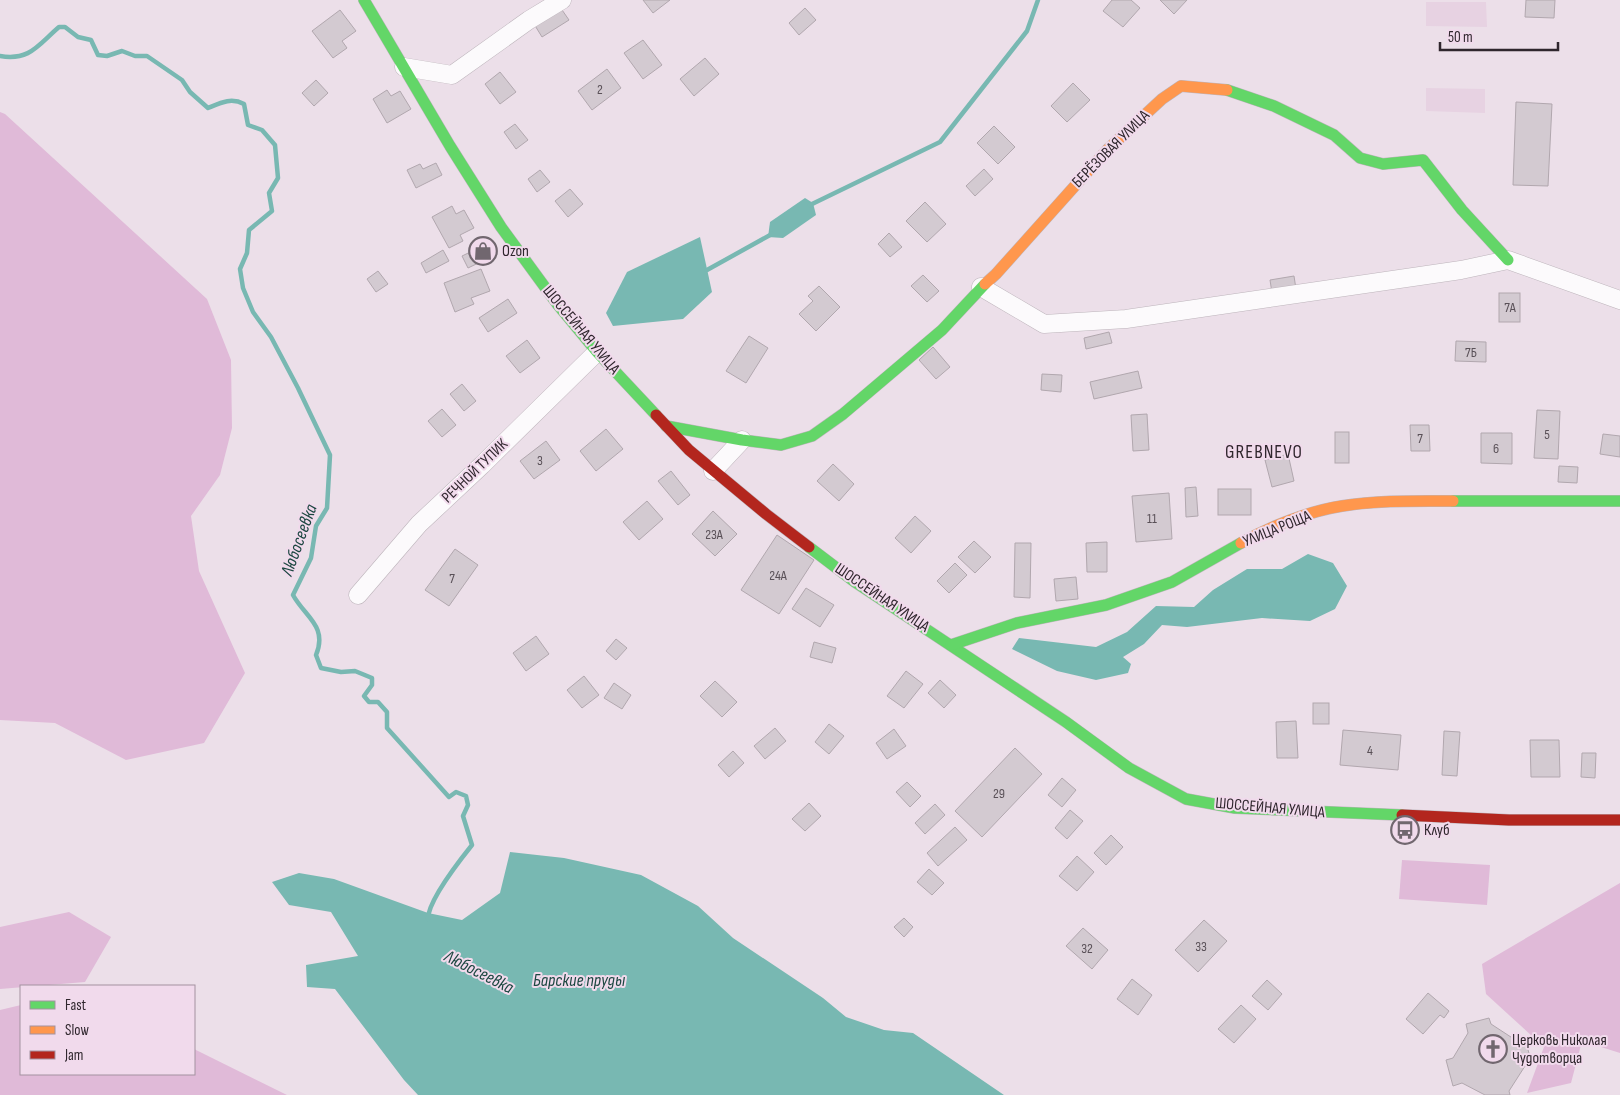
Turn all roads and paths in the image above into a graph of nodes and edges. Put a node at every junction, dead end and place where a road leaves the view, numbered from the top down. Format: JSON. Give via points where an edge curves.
{"nodes":[{"id":1,"x":364,"y":0,"type":"edge"},
{"id":2,"x":562,"y":0,"type":"edge"},
{"id":3,"x":404,"y":67,"type":"junction"},
{"id":4,"x":1508,"y":260,"type":"junction"},
{"id":5,"x":981,"y":286,"type":"junction"},
{"id":6,"x":1620,"y":300,"type":"edge"},
{"id":7,"x":597,"y":352,"type":"junction"},
{"id":8,"x":666,"y":426,"type":"junction"},
{"id":9,"x":742,"y":440,"type":"junction"},
{"id":10,"x":713,"y":471,"type":"junction"},
{"id":11,"x":1620,"y":500,"type":"edge"},
{"id":12,"x":358,"y":595,"type":"dead end"},
{"id":13,"x":951,"y":645,"type":"junction"},
{"id":14,"x":1620,"y":820,"type":"edge"}],
"edges":[{"from":1,"to":3,"type":"street","name":"ШОССЕЙНАЯ УЛИЦА"},
{"from":2,"to":3,"type":"street","via":[[452,75]]},
{"from":3,"to":7,"type":"street","name":"ШОССЕЙНАЯ УЛИЦА","via":[[501,227]]},
{"from":4,"to":5,"type":"street","via":[[1461,270],[1126,319],[1044,324]]},
{"from":4,"to":5,"type":"street","name":"БЕРЁЗОВАЯ УЛИЦА","via":[[1462,210],[1423,160],[1383,164],[1360,158],[1334,135],[1274,106],[1223,89],[1181,86],[1162,99],[1107,150],[996,274]]},
{"from":4,"to":6,"type":"street"},
{"from":5,"to":9,"type":"street","name":"БЕРЁЗОВАЯ УЛИЦА","via":[[942,330],[843,414],[812,436],[781,445]]},
{"from":7,"to":8,"type":"street","name":"ШОССЕЙНАЯ УЛИЦА"},
{"from":7,"to":12,"type":"street","name":"РЕЧНОЙ ТУПИК","via":[[419,524]]},
{"from":8,"to":9,"type":"street","name":"БЕРЁЗОВАЯ УЛИЦА"},
{"from":8,"to":10,"type":"street","name":"ШОССЕЙНАЯ УЛИЦА"},
{"from":9,"to":10,"type":"street"},
{"from":10,"to":13,"type":"street","name":"ШОССЕЙНАЯ УЛИЦА","via":[[855,582]]},
{"from":11,"to":13,"type":"street","name":"УЛИЦА РОЩА","via":[[1399,501],[1341,506],[1298,518],[1250,538],[1172,582],[1106,605],[1017,622]]},
{"from":13,"to":14,"type":"street","name":"ШОССЕЙНАЯ УЛИЦА","via":[[1129,768],[1186,799],[1235,808],[1274,810],[1509,820]]}]}
